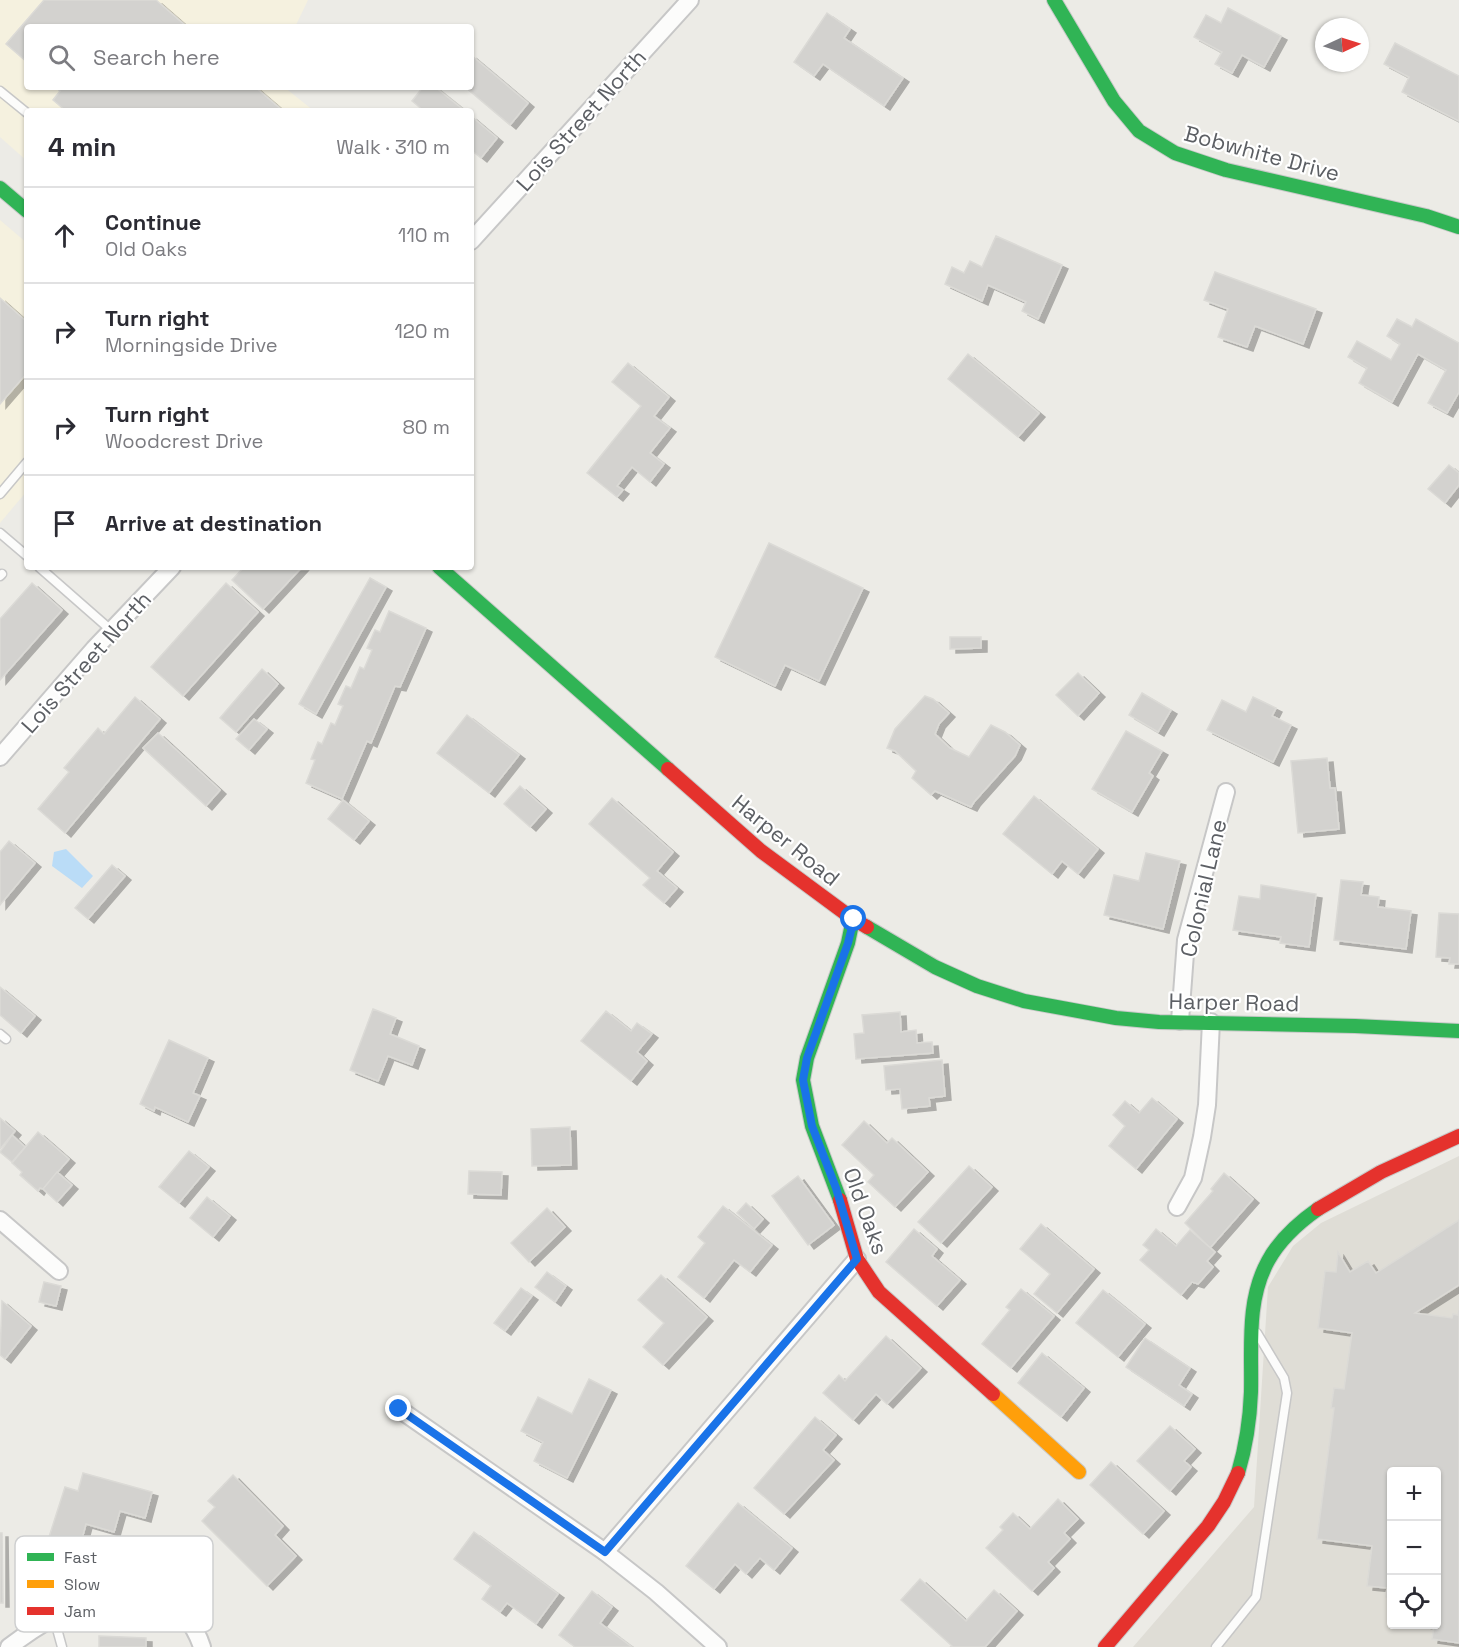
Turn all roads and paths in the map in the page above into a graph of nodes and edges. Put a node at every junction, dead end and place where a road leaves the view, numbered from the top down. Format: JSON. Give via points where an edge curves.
{"nodes":[{"id":1,"x":690,"y":0,"type":"edge"},
{"id":2,"x":1054,"y":0,"type":"edge"},
{"id":3,"x":0,"y":91,"type":"edge"},
{"id":4,"x":24,"y":111,"type":"edge"},
{"id":5,"x":0,"y":188,"type":"edge"},
{"id":6,"x":24,"y":208,"type":"edge"},
{"id":7,"x":1459,"y":227,"type":"edge"},
{"id":8,"x":474,"y":238,"type":"edge"},
{"id":9,"x":24,"y":466,"type":"edge"},
{"id":10,"x":0,"y":494,"type":"edge"},
{"id":11,"x":0,"y":532,"type":"edge"},
{"id":12,"x":24,"y":553,"type":"edge"},
{"id":13,"x":42,"y":570,"type":"edge"},
{"id":14,"x":169,"y":570,"type":"edge"},
{"id":15,"x":443,"y":570,"type":"edge"},
{"id":16,"x":112,"y":631,"type":"junction"},
{"id":17,"x":0,"y":757,"type":"edge"},
{"id":18,"x":1226,"y":792,"type":"dead end"},
{"id":19,"x":854,"y":919,"type":"junction"},
{"id":20,"x":1180,"y":1021,"type":"junction"},
{"id":21,"x":1210,"y":1022,"type":"junction"},
{"id":22,"x":1459,"y":1031,"type":"edge"},
{"id":23,"x":1459,"y":1136,"type":"edge"},
{"id":24,"x":1176,"y":1207,"type":"dead end"},
{"id":25,"x":0,"y":1220,"type":"edge"},
{"id":26,"x":857,"y":1259,"type":"junction"},
{"id":27,"x":59,"y":1271,"type":"dead end"},
{"id":28,"x":1252,"y":1325,"type":"junction"},
{"id":29,"x":399,"y":1409,"type":"dead end"},
{"id":30,"x":1079,"y":1472,"type":"dead end"},
{"id":31,"x":605,"y":1552,"type":"junction"},
{"id":32,"x":32,"y":1632,"type":"edge"},
{"id":33,"x":58,"y":1632,"type":"edge"},
{"id":34,"x":197,"y":1632,"type":"edge"},
{"id":35,"x":9,"y":1647,"type":"edge"},
{"id":36,"x":62,"y":1647,"type":"edge"},
{"id":37,"x":202,"y":1647,"type":"edge"},
{"id":38,"x":718,"y":1647,"type":"edge"},
{"id":39,"x":1105,"y":1647,"type":"edge"},
{"id":40,"x":1216,"y":1647,"type":"edge"}],
"edges":[{"from":1,"to":8,"type":"street","name":"Lois Street North"},
{"from":2,"to":7,"type":"street","name":"Bobwhite Drive","via":[[1114,101],[1139,131],[1175,153],[1226,170]]},
{"from":3,"to":4,"type":"lane"},
{"from":5,"to":6,"type":"street"},
{"from":9,"to":10,"type":"lane"},
{"from":11,"to":12,"type":"lane"},
{"from":13,"to":16,"type":"lane"},
{"from":14,"to":16,"type":"street","name":"Lois Street North"},
{"from":15,"to":19,"type":"street","name":"Harper Road","via":[[761,851]]},
{"from":16,"to":17,"type":"street","name":"Lois Street North"},
{"from":18,"to":20,"type":"street","name":"Colonial Lane","via":[[1186,940]]},
{"from":19,"to":20,"type":"street","name":"Harper Road","via":[[935,967],[1024,1001],[1116,1018]]},
{"from":19,"to":26,"type":"street","name":"Old Oaks","via":[[803,1080],[812,1126]]},
{"from":20,"to":21,"type":"street","name":"Harper Road"},
{"from":21,"to":22,"type":"street","name":"Harper Road"},
{"from":21,"to":24,"type":"street","via":[[1202,1137],[1192,1178]]},
{"from":23,"to":28,"type":"street","via":[[1369,1179],[1302,1220],[1269,1259],[1258,1284]]},
{"from":25,"to":27,"type":"street"},
{"from":26,"to":30,"type":"street","name":"Old Oaks","via":[[879,1292]]},
{"from":26,"to":31,"type":"street"},
{"from":28,"to":39,"type":"street","via":[[1250,1421],[1238,1473],[1227,1498],[1214,1521]]},
{"from":28,"to":40,"type":"lane","via":[[1280,1370],[1287,1393],[1256,1597]]},
{"from":29,"to":31,"type":"street"},
{"from":31,"to":38,"type":"street"},
{"from":32,"to":35,"type":"street"},
{"from":33,"to":36,"type":"lane"},
{"from":34,"to":37,"type":"street"}]}
